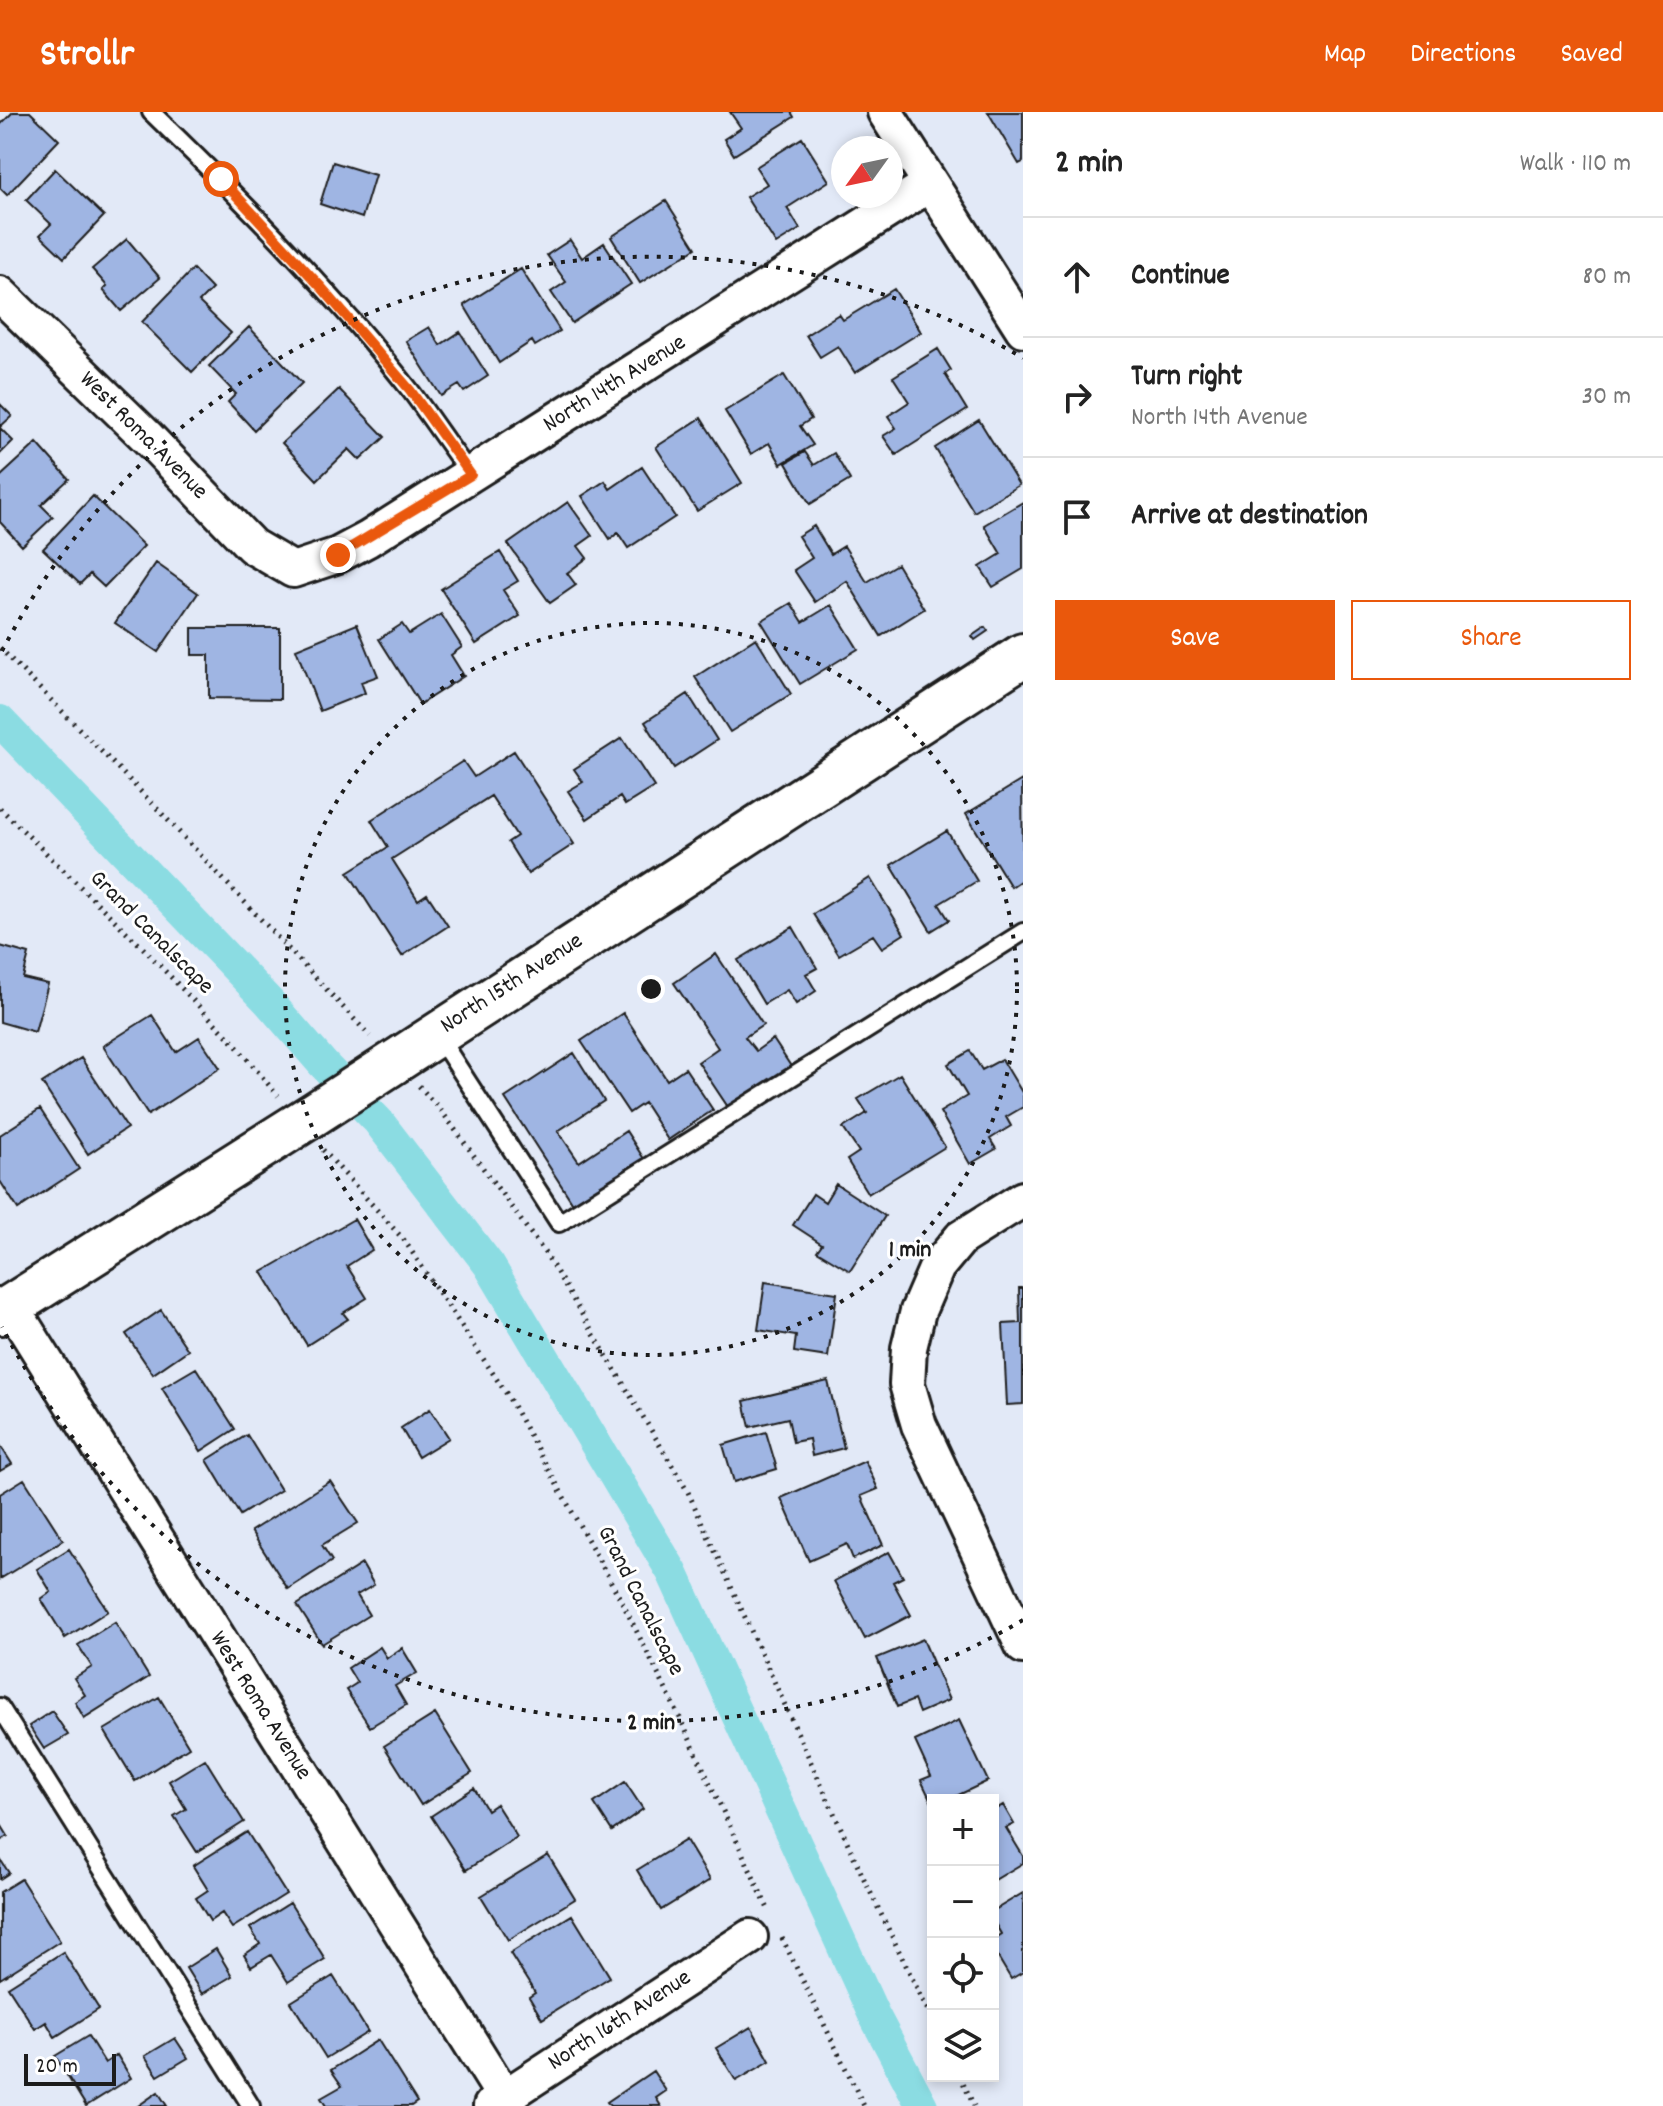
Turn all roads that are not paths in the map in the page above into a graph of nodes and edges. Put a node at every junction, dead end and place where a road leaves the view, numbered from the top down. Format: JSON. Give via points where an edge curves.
{"nodes":[{"id":1,"x":151,"y":112,"type":"edge"},
{"id":2,"x":885,"y":112,"type":"edge"},
{"id":3,"x":930,"y":184,"type":"junction"},
{"id":4,"x":0,"y":294,"type":"edge"},
{"id":5,"x":1023,"y":329,"type":"edge"},
{"id":6,"x":471,"y":475,"type":"junction"},
{"id":7,"x":293,"y":570,"type":"joint"},
{"id":8,"x":1023,"y":655,"type":"edge"},
{"id":9,"x":1023,"y":932,"type":"edge"},
{"id":10,"x":436,"y":1033,"type":"junction"},
{"id":11,"x":1023,"y":1199,"type":"edge"},
{"id":12,"x":5,"y":1310,"type":"edge"},
{"id":13,"x":1023,"y":1646,"type":"edge"},
{"id":14,"x":0,"y":1707,"type":"edge"},
{"id":15,"x":750,"y":1937,"type":"dead end"},
{"id":16,"x":502,"y":2103,"type":"edge"},
{"id":17,"x":251,"y":2106,"type":"edge"}],
"edges":[{"from":1,"to":6,"type":"lane","via":[[322,288],[410,390]]},
{"from":2,"to":3,"type":"street"},
{"from":3,"to":5,"type":"street"},
{"from":3,"to":6,"type":"street","name":"North 14th Avenue"},
{"from":4,"to":7,"type":"street","name":"West Roma Avenue","via":[[252,546]]},
{"from":6,"to":7,"type":"street","name":"North 14th Avenue","via":[[338,555]]},
{"from":8,"to":10,"type":"street","name":"North 15th Avenue"},
{"from":9,"to":10,"type":"lane","via":[[559,1223]]},
{"from":10,"to":12,"type":"street","name":"North 15th Avenue","via":[[392,1064],[320,1131]]},
{"from":11,"to":13,"type":"street","via":[[961,1238],[937,1267],[918,1311],[907,1384],[919,1425]]},
{"from":12,"to":16,"type":"street","name":"West Roma Avenue"},
{"from":14,"to":17,"type":"lane"},
{"from":15,"to":16,"type":"street","name":"North 16th Avenue"}]}
